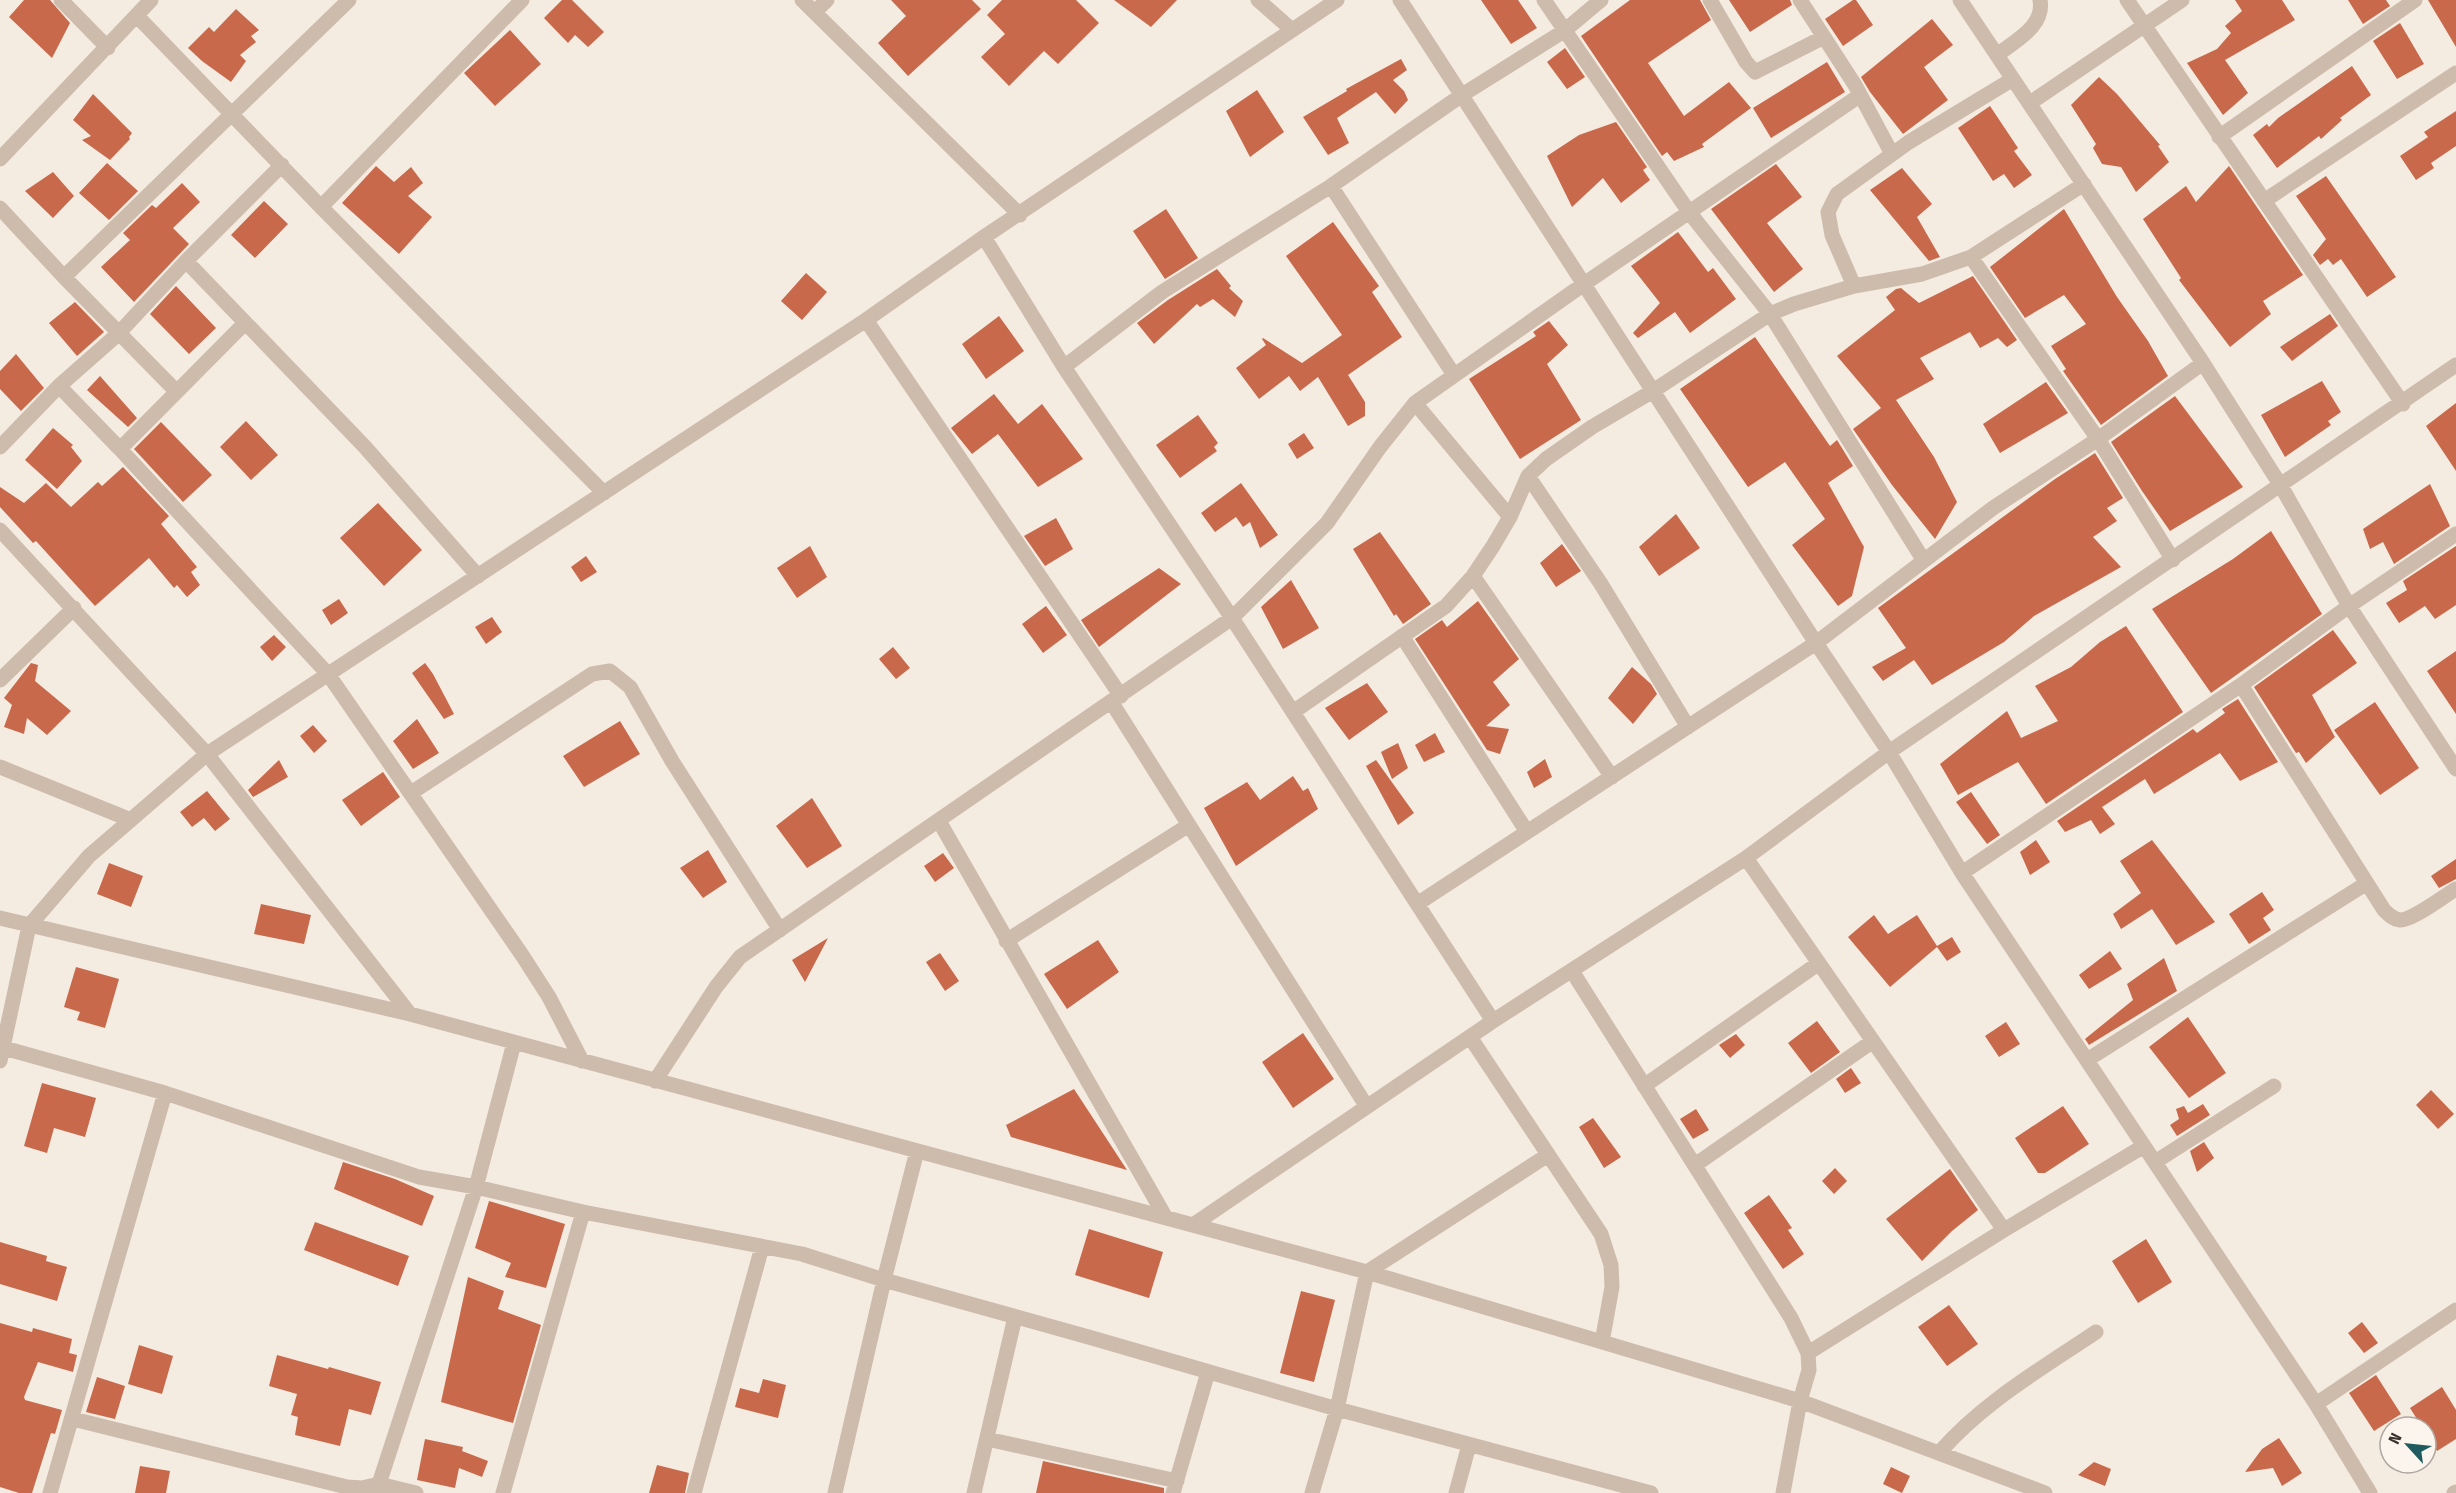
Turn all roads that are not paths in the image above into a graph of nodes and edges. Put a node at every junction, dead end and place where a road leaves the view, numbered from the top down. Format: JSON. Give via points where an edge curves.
{"nodes":[{"id":1,"x":61,"y":0,"type":"edge"},
{"id":2,"x":151,"y":0,"type":"edge"},
{"id":3,"x":349,"y":0,"type":"edge"},
{"id":4,"x":522,"y":0,"type":"edge"},
{"id":5,"x":802,"y":0,"type":"edge"},
{"id":6,"x":827,"y":0,"type":"edge"},
{"id":7,"x":1258,"y":0,"type":"edge"},
{"id":8,"x":1337,"y":0,"type":"edge"},
{"id":9,"x":1400,"y":0,"type":"edge"},
{"id":10,"x":1545,"y":0,"type":"edge"},
{"id":11,"x":1601,"y":0,"type":"edge"},
{"id":12,"x":1710,"y":0,"type":"edge"},
{"id":13,"x":1800,"y":0,"type":"edge"},
{"id":14,"x":1960,"y":0,"type":"edge"},
{"id":15,"x":2040,"y":0,"type":"edge"},
{"id":16,"x":2127,"y":0,"type":"edge"},
{"id":17,"x":2182,"y":0,"type":"edge"},
{"id":18,"x":2415,"y":0,"type":"edge"},
{"id":19,"x":815,"y":12,"type":"junction"},
{"id":20,"x":137,"y":16,"type":"junction"},
{"id":21,"x":2144,"y":26,"type":"junction"},
{"id":22,"x":1292,"y":30,"type":"junction"},
{"id":23,"x":1564,"y":31,"type":"junction"},
{"id":24,"x":1824,"y":37,"type":"junction"},
{"id":25,"x":108,"y":48,"type":"junction"},
{"id":26,"x":1997,"y":55,"type":"junction"},
{"id":27,"x":2456,"y":73,"type":"edge"},
{"id":28,"x":2013,"y":79,"type":"junction"},
{"id":29,"x":1462,"y":95,"type":"junction"},
{"id":30,"x":1859,"y":96,"type":"junction"},
{"id":31,"x":2030,"y":103,"type":"junction"},
{"id":32,"x":233,"y":115,"type":"junction"},
{"id":33,"x":2220,"y":137,"type":"junction"},
{"id":34,"x":1892,"y":154,"type":"junction"},
{"id":35,"x":0,"y":159,"type":"edge"},
{"id":36,"x":282,"y":165,"type":"junction"},
{"id":37,"x":2084,"y":184,"type":"junction"},
{"id":38,"x":1331,"y":186,"type":"junction"},
{"id":39,"x":2264,"y":201,"type":"junction"},
{"id":40,"x":321,"y":207,"type":"junction"},
{"id":41,"x":0,"y":208,"type":"edge"},
{"id":42,"x":1689,"y":212,"type":"junction"},
{"id":43,"x":1020,"y":214,"type":"junction"},
{"id":44,"x":984,"y":237,"type":"junction"},
{"id":45,"x":1971,"y":257,"type":"junction"},
{"id":46,"x":186,"y":261,"type":"junction"},
{"id":47,"x":64,"y":277,"type":"junction"},
{"id":48,"x":1584,"y":284,"type":"junction"},
{"id":49,"x":1854,"y":286,"type":"junction"},
{"id":50,"x":1770,"y":314,"type":"junction"},
{"id":51,"x":866,"y":320,"type":"junction"},
{"id":52,"x":246,"y":323,"type":"junction"},
{"id":53,"x":118,"y":334,"type":"junction"},
{"id":54,"x":2203,"y":363,"type":"junction"},
{"id":55,"x":2456,"y":365,"type":"edge"},
{"id":56,"x":1064,"y":367,"type":"junction"},
{"id":57,"x":1454,"y":375,"type":"junction"},
{"id":58,"x":59,"y":386,"type":"junction"},
{"id":59,"x":176,"y":391,"type":"junction"},
{"id":60,"x":1653,"y":391,"type":"junction"},
{"id":61,"x":1415,"y":403,"type":"junction"},
{"id":62,"x":2403,"y":404,"type":"junction"},
{"id":63,"x":2098,"y":439,"type":"junction"},
{"id":64,"x":0,"y":447,"type":"edge"},
{"id":65,"x":120,"y":449,"type":"junction"},
{"id":66,"x":1528,"y":476,"type":"junction"},
{"id":67,"x":2281,"y":486,"type":"junction"},
{"id":68,"x":604,"y":493,"type":"junction"},
{"id":69,"x":1510,"y":517,"type":"junction"},
{"id":70,"x":0,"y":530,"type":"edge"},
{"id":71,"x":2456,"y":535,"type":"edge"},
{"id":72,"x":2173,"y":560,"type":"junction"},
{"id":73,"x":1924,"y":561,"type":"junction"},
{"id":74,"x":478,"y":576,"type":"junction"},
{"id":75,"x":1473,"y":576,"type":"junction"},
{"id":76,"x":2349,"y":606,"type":"junction"},
{"id":77,"x":74,"y":608,"type":"junction"},
{"id":78,"x":1232,"y":618,"type":"junction"},
{"id":79,"x":1402,"y":636,"type":"junction"},
{"id":80,"x":1816,"y":643,"type":"junction"},
{"id":81,"x":328,"y":674,"type":"junction"},
{"id":82,"x":0,"y":680,"type":"edge"},
{"id":83,"x":2241,"y":684,"type":"junction"},
{"id":84,"x":1116,"y":699,"type":"junction"},
{"id":85,"x":1293,"y":712,"type":"junction"},
{"id":86,"x":1688,"y":727,"type":"junction"},
{"id":87,"x":1889,"y":752,"type":"junction"},
{"id":88,"x":207,"y":754,"type":"junction"},
{"id":89,"x":0,"y":766,"type":"edge"},
{"id":90,"x":2456,"y":769,"type":"edge"},
{"id":91,"x":1612,"y":777,"type":"junction"},
{"id":92,"x":411,"y":793,"type":"junction"},
{"id":93,"x":131,"y":820,"type":"junction"},
{"id":94,"x":939,"y":821,"type":"junction"},
{"id":95,"x":1189,"y":825,"type":"junction"},
{"id":96,"x":1527,"y":832,"type":"junction"},
{"id":97,"x":1746,"y":858,"type":"junction"},
{"id":98,"x":1962,"y":873,"type":"junction"},
{"id":99,"x":2367,"y":883,"type":"junction"},
{"id":100,"x":2456,"y":888,"type":"edge"},
{"id":101,"x":1417,"y":904,"type":"junction"},
{"id":102,"x":0,"y":918,"type":"edge"},
{"id":103,"x":29,"y":926,"type":"junction"},
{"id":104,"x":780,"y":930,"type":"junction"},
{"id":105,"x":1006,"y":941,"type":"junction"},
{"id":106,"x":1819,"y":963,"type":"junction"},
{"id":107,"x":1572,"y":970,"type":"junction"},
{"id":108,"x":410,"y":1014,"type":"junction"},
{"id":109,"x":1493,"y":1021,"type":"junction"},
{"id":110,"x":1470,"y":1037,"type":"junction"},
{"id":111,"x":1873,"y":1041,"type":"junction"},
{"id":112,"x":514,"y":1043,"type":"junction"},
{"id":113,"x":2,"y":1054,"type":"edge"},
{"id":114,"x":2087,"y":1060,"type":"junction"},
{"id":115,"x":582,"y":1061,"type":"junction"},
{"id":116,"x":655,"y":1081,"type":"junction"},
{"id":117,"x":1644,"y":1086,"type":"junction"},
{"id":118,"x":2274,"y":1086,"type":"dead end"},
{"id":119,"x":165,"y":1093,"type":"junction"},
{"id":120,"x":1367,"y":1107,"type":"junction"},
{"id":121,"x":2144,"y":1146,"type":"junction"},
{"id":122,"x":917,"y":1151,"type":"junction"},
{"id":123,"x":1548,"y":1155,"type":"junction"},
{"id":124,"x":2155,"y":1162,"type":"junction"},
{"id":125,"x":1695,"y":1165,"type":"junction"},
{"id":126,"x":476,"y":1187,"type":"junction"},
{"id":127,"x":583,"y":1212,"type":"junction"},
{"id":128,"x":1166,"y":1218,"type":"junction"},
{"id":129,"x":1193,"y":1225,"type":"junction"},
{"id":130,"x":2004,"y":1230,"type":"junction"},
{"id":131,"x":762,"y":1247,"type":"junction"},
{"id":132,"x":1367,"y":1272,"type":"junction"},
{"id":133,"x":884,"y":1280,"type":"junction"},
{"id":134,"x":2456,"y":1310,"type":"edge"},
{"id":135,"x":1015,"y":1317,"type":"junction"},
{"id":136,"x":2096,"y":1332,"type":"dead end"},
{"id":137,"x":1602,"y":1342,"type":"junction"},
{"id":138,"x":1808,"y":1353,"type":"junction"},
{"id":139,"x":1208,"y":1372,"type":"junction"},
{"id":140,"x":1800,"y":1401,"type":"junction"},
{"id":141,"x":2316,"y":1404,"type":"junction"},
{"id":142,"x":1337,"y":1409,"type":"junction"},
{"id":143,"x":73,"y":1419,"type":"junction"},
{"id":144,"x":987,"y":1439,"type":"junction"},
{"id":145,"x":1469,"y":1445,"type":"junction"},
{"id":146,"x":1939,"y":1453,"type":"junction"},
{"id":147,"x":1175,"y":1487,"type":"edge"},
{"id":148,"x":378,"y":1489,"type":"edge"},
{"id":149,"x":1647,"y":1492,"type":"edge"},
{"id":150,"x":50,"y":1493,"type":"edge"},
{"id":151,"x":416,"y":1493,"type":"edge"},
{"id":152,"x":503,"y":1493,"type":"edge"},
{"id":153,"x":694,"y":1493,"type":"edge"},
{"id":154,"x":836,"y":1493,"type":"edge"},
{"id":155,"x":974,"y":1493,"type":"edge"},
{"id":156,"x":1312,"y":1493,"type":"edge"},
{"id":157,"x":1456,"y":1493,"type":"edge"},
{"id":158,"x":1783,"y":1493,"type":"edge"},
{"id":159,"x":2045,"y":1493,"type":"edge"},
{"id":160,"x":2370,"y":1493,"type":"edge"}],
"edges":[{"from":1,"to":25,"type":"street"},
{"from":2,"to":20,"type":"street"},
{"from":3,"to":32,"type":"street"},
{"from":4,"to":40,"type":"street"},
{"from":5,"to":19,"type":"street"},
{"from":6,"to":19,"type":"street"},
{"from":7,"to":22,"type":"street"},
{"from":8,"to":22,"type":"street"},
{"from":9,"to":29,"type":"street"},
{"from":10,"to":23,"type":"street"},
{"from":11,"to":23,"type":"street"},
{"from":12,"to":24,"type":"street","via":[[1755,72]]},
{"from":13,"to":24,"type":"street"},
{"from":14,"to":26,"type":"street"},
{"from":15,"to":26,"type":"street","via":[[2042,11],[2036,24]]},
{"from":16,"to":21,"type":"street"},
{"from":17,"to":21,"type":"street"},
{"from":18,"to":33,"type":"street"},
{"from":19,"to":43,"type":"street"},
{"from":20,"to":25,"type":"street"},
{"from":20,"to":32,"type":"street"},
{"from":21,"to":31,"type":"street"},
{"from":21,"to":33,"type":"street"},
{"from":22,"to":43,"type":"street"},
{"from":23,"to":29,"type":"street"},
{"from":23,"to":42,"type":"street"},
{"from":24,"to":30,"type":"street"},
{"from":25,"to":35,"type":"street"},
{"from":26,"to":28,"type":"street"},
{"from":27,"to":39,"type":"street"},
{"from":28,"to":31,"type":"street"},
{"from":28,"to":34,"type":"street"},
{"from":29,"to":38,"type":"street"},
{"from":29,"to":48,"type":"street"},
{"from":30,"to":34,"type":"street"},
{"from":30,"to":42,"type":"street"},
{"from":31,"to":37,"type":"street"},
{"from":32,"to":36,"type":"street"},
{"from":32,"to":47,"type":"street"},
{"from":33,"to":39,"type":"street"},
{"from":34,"to":49,"type":"street","via":[[1837,194],[1828,213],[1832,235]]},
{"from":36,"to":40,"type":"street"},
{"from":36,"to":46,"type":"street"},
{"from":37,"to":45,"type":"street"},
{"from":37,"to":54,"type":"street"},
{"from":38,"to":56,"type":"street","via":[[1162,292]]},
{"from":38,"to":57,"type":"street"},
{"from":39,"to":62,"type":"street"},
{"from":40,"to":68,"type":"street"},
{"from":41,"to":47,"type":"street"},
{"from":42,"to":48,"type":"street"},
{"from":42,"to":50,"type":"street"},
{"from":43,"to":44,"type":"street"},
{"from":44,"to":51,"type":"street"},
{"from":44,"to":56,"type":"street"},
{"from":45,"to":49,"type":"street","via":[[1922,274]]},
{"from":45,"to":63,"type":"street"},
{"from":46,"to":52,"type":"street"},
{"from":46,"to":53,"type":"street"},
{"from":47,"to":53,"type":"street"},
{"from":48,"to":57,"type":"street"},
{"from":48,"to":60,"type":"street"},
{"from":49,"to":50,"type":"street"},
{"from":50,"to":60,"type":"street"},
{"from":50,"to":73,"type":"street"},
{"from":51,"to":68,"type":"street"},
{"from":51,"to":84,"type":"street"},
{"from":52,"to":59,"type":"street"},
{"from":52,"to":74,"type":"street","via":[[365,447]]},
{"from":53,"to":58,"type":"street"},
{"from":53,"to":59,"type":"street"},
{"from":54,"to":63,"type":"street"},
{"from":54,"to":67,"type":"street"},
{"from":55,"to":62,"type":"street"},
{"from":56,"to":78,"type":"street"},
{"from":57,"to":61,"type":"street"},
{"from":58,"to":64,"type":"street"},
{"from":58,"to":65,"type":"street"},
{"from":59,"to":65,"type":"street"},
{"from":60,"to":66,"type":"street","via":[[1592,427]]},
{"from":60,"to":80,"type":"street"},
{"from":61,"to":69,"type":"street"},
{"from":61,"to":78,"type":"street","via":[[1327,524]]},
{"from":62,"to":67,"type":"street"},
{"from":63,"to":72,"type":"street"},
{"from":63,"to":73,"type":"street","via":[[1993,508]]},
{"from":65,"to":81,"type":"street"},
{"from":66,"to":69,"type":"street"},
{"from":66,"to":86,"type":"street"},
{"from":67,"to":72,"type":"street"},
{"from":67,"to":76,"type":"street"},
{"from":68,"to":74,"type":"street"},
{"from":69,"to":75,"type":"street"},
{"from":70,"to":77,"type":"street"},
{"from":71,"to":76,"type":"street"},
{"from":72,"to":87,"type":"street"},
{"from":73,"to":80,"type":"street"},
{"from":74,"to":81,"type":"street"},
{"from":75,"to":79,"type":"street","via":[[1446,606]]},
{"from":75,"to":91,"type":"street"},
{"from":76,"to":83,"type":"street"},
{"from":76,"to":90,"type":"street"},
{"from":77,"to":82,"type":"street"},
{"from":77,"to":88,"type":"street"},
{"from":78,"to":84,"type":"street"},
{"from":78,"to":85,"type":"street"},
{"from":79,"to":85,"type":"street"},
{"from":79,"to":96,"type":"street"},
{"from":80,"to":86,"type":"street"},
{"from":80,"to":87,"type":"street"},
{"from":81,"to":88,"type":"street"},
{"from":81,"to":92,"type":"street"},
{"from":83,"to":98,"type":"street"},
{"from":83,"to":99,"type":"street"},
{"from":84,"to":94,"type":"street"},
{"from":84,"to":95,"type":"street"},
{"from":85,"to":101,"type":"street"},
{"from":86,"to":91,"type":"street"},
{"from":87,"to":97,"type":"street"},
{"from":87,"to":98,"type":"street"},
{"from":88,"to":93,"type":"street"},
{"from":88,"to":108,"type":"street"},
{"from":89,"to":93,"type":"street"},
{"from":91,"to":96,"type":"street"},
{"from":92,"to":104,"type":"street","via":[[592,674],[610,672],[630,687],[672,761]]},
{"from":92,"to":115,"type":"street","via":[[528,963]]},
{"from":93,"to":103,"type":"street","via":[[89,856]]},
{"from":94,"to":104,"type":"street"},
{"from":94,"to":105,"type":"street"},
{"from":95,"to":105,"type":"street"},
{"from":95,"to":120,"type":"street"},
{"from":96,"to":101,"type":"street"},
{"from":97,"to":106,"type":"street"},
{"from":97,"to":107,"type":"street"},
{"from":98,"to":114,"type":"street"},
{"from":99,"to":100,"type":"street","via":[[2384,910],[2397,920],[2407,919]]},
{"from":99,"to":114,"type":"street"},
{"from":101,"to":109,"type":"street"},
{"from":102,"to":103,"type":"street"},
{"from":103,"to":108,"type":"street"},
{"from":103,"to":113,"type":"street"},
{"from":104,"to":116,"type":"street","via":[[740,957]]},
{"from":105,"to":128,"type":"street"},
{"from":106,"to":111,"type":"street"},
{"from":106,"to":117,"type":"street"},
{"from":107,"to":109,"type":"street"},
{"from":107,"to":117,"type":"street"},
{"from":108,"to":112,"type":"street"},
{"from":109,"to":110,"type":"street"},
{"from":110,"to":120,"type":"street"},
{"from":110,"to":123,"type":"street"},
{"from":111,"to":125,"type":"street"},
{"from":111,"to":130,"type":"street"},
{"from":112,"to":115,"type":"street"},
{"from":112,"to":126,"type":"street"},
{"from":113,"to":119,"type":"street"},
{"from":114,"to":121,"type":"street"},
{"from":115,"to":116,"type":"street"},
{"from":116,"to":122,"type":"street"},
{"from":117,"to":125,"type":"street"},
{"from":118,"to":124,"type":"street"},
{"from":119,"to":126,"type":"street","via":[[419,1177]]},
{"from":119,"to":143,"type":"street"},
{"from":120,"to":129,"type":"street"},
{"from":121,"to":124,"type":"street"},
{"from":121,"to":130,"type":"street"},
{"from":122,"to":128,"type":"street"},
{"from":122,"to":133,"type":"street"},
{"from":123,"to":132,"type":"street"},
{"from":123,"to":137,"type":"street","via":[[1600,1234],[1611,1265],[1612,1287]]},
{"from":124,"to":141,"type":"street"},
{"from":125,"to":138,"type":"street","via":[[1791,1318]]},
{"from":126,"to":127,"type":"street"},
{"from":126,"to":148,"type":"street"},
{"from":127,"to":131,"type":"street"},
{"from":127,"to":152,"type":"street"},
{"from":128,"to":129,"type":"street"},
{"from":129,"to":132,"type":"street"},
{"from":130,"to":138,"type":"street"},
{"from":131,"to":133,"type":"street","via":[[825,1260]]},
{"from":131,"to":153,"type":"street"},
{"from":132,"to":137,"type":"street"},
{"from":132,"to":142,"type":"street"},
{"from":133,"to":135,"type":"street"},
{"from":133,"to":154,"type":"street"},
{"from":134,"to":141,"type":"street"},
{"from":135,"to":139,"type":"street"},
{"from":135,"to":144,"type":"street"},
{"from":136,"to":146,"type":"street","via":[[1991,1404]]},
{"from":137,"to":140,"type":"street"},
{"from":138,"to":140,"type":"street","via":[[1809,1370]]},
{"from":139,"to":142,"type":"street"},
{"from":139,"to":147,"type":"street"},
{"from":140,"to":146,"type":"street"},
{"from":140,"to":158,"type":"street"},
{"from":141,"to":160,"type":"street"},
{"from":142,"to":145,"type":"street"},
{"from":142,"to":156,"type":"street"},
{"from":143,"to":148,"type":"street","via":[[347,1487]]},
{"from":143,"to":150,"type":"street"},
{"from":144,"to":147,"type":"street"},
{"from":144,"to":155,"type":"street"},
{"from":145,"to":149,"type":"street"},
{"from":145,"to":157,"type":"street"},
{"from":146,"to":159,"type":"street"},
{"from":148,"to":151,"type":"street"}]}
